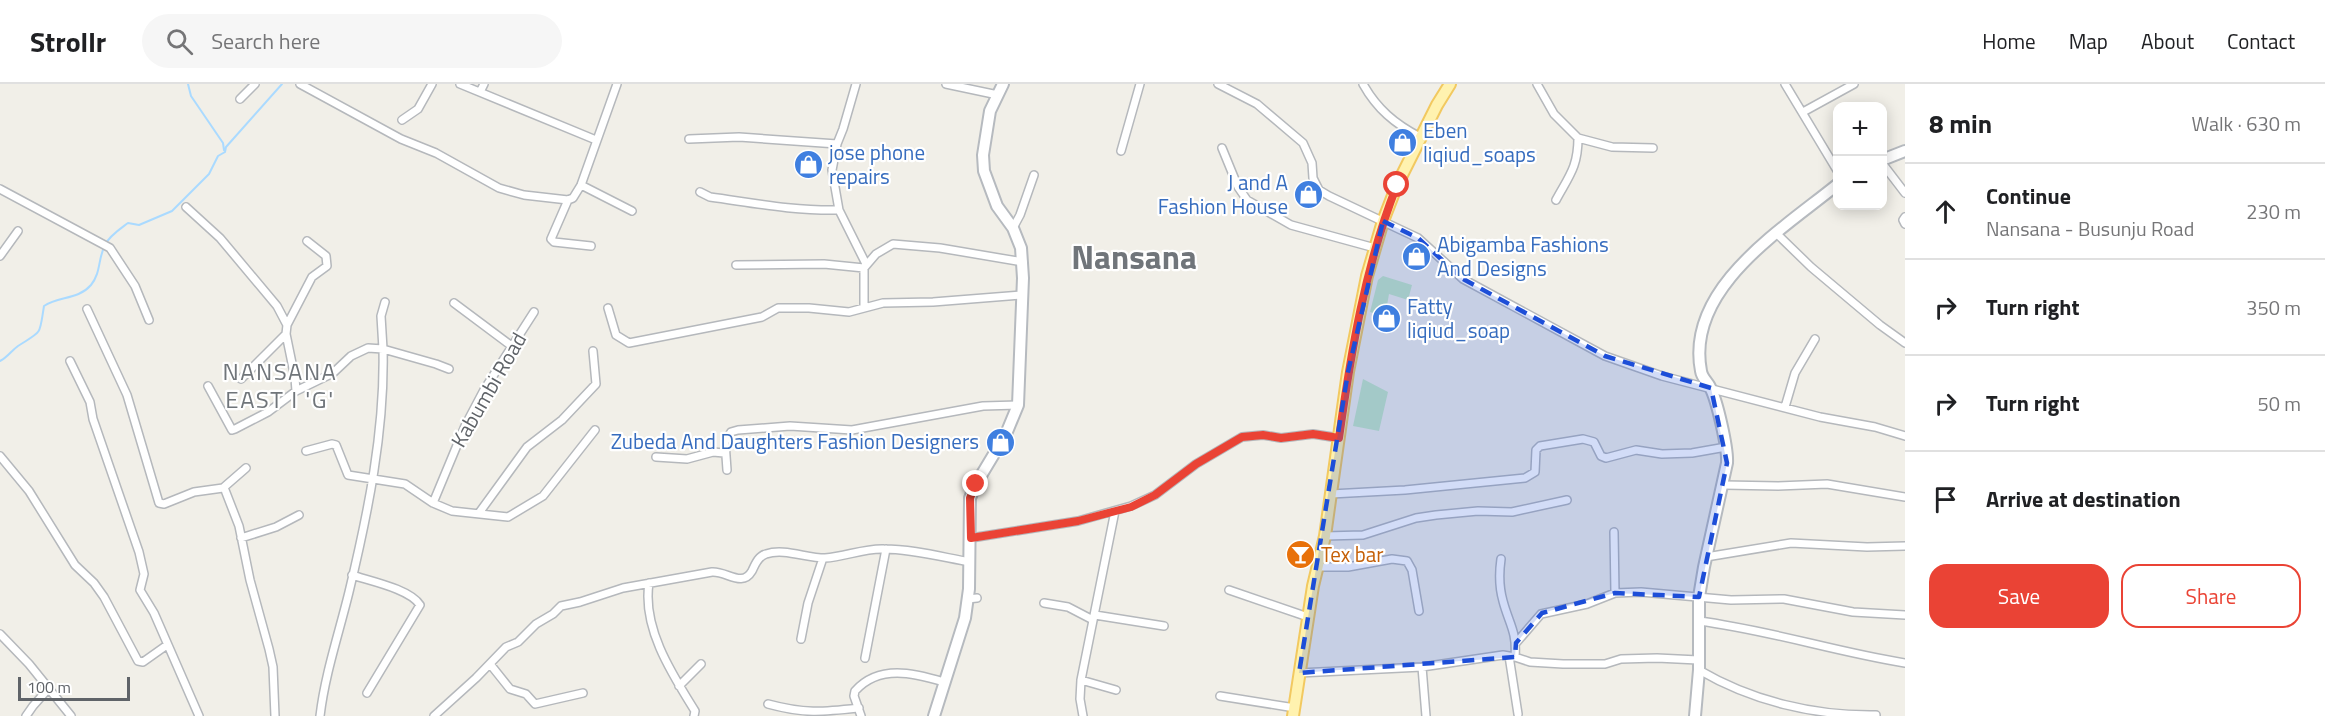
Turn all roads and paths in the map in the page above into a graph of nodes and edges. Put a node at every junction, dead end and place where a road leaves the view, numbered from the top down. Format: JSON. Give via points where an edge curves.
{"nodes":[{"id":1,"x":255,"y":84,"type":"edge"},
{"id":2,"x":300,"y":84,"type":"edge"},
{"id":3,"x":432,"y":84,"type":"edge"},
{"id":4,"x":459,"y":84,"type":"edge"},
{"id":5,"x":484,"y":84,"type":"edge"},
{"id":6,"x":617,"y":84,"type":"edge"},
{"id":7,"x":856,"y":84,"type":"edge"},
{"id":8,"x":946,"y":84,"type":"edge"},
{"id":9,"x":1003,"y":84,"type":"edge"},
{"id":10,"x":1140,"y":84,"type":"edge"},
{"id":11,"x":1218,"y":84,"type":"edge"},
{"id":12,"x":1362,"y":84,"type":"edge"},
{"id":13,"x":1450,"y":84,"type":"edge"},
{"id":14,"x":1537,"y":84,"type":"edge"},
{"id":15,"x":1785,"y":84,"type":"edge"},
{"id":16,"x":1854,"y":84,"type":"edge"},
{"id":17,"x":480,"y":92,"type":"junction"},
{"id":18,"x":998,"y":95,"type":"junction"},
{"id":19,"x":240,"y":99,"type":"dead end"},
{"id":20,"x":1803,"y":112,"type":"junction"},
{"id":21,"x":402,"y":120,"type":"dead end"},
{"id":22,"x":1420,"y":138,"type":"junction"},
{"id":23,"x":1578,"y":138,"type":"junction"},
{"id":24,"x":689,"y":139,"type":"dead end"},
{"id":25,"x":596,"y":140,"type":"junction"},
{"id":26,"x":837,"y":144,"type":"junction"},
{"id":27,"x":1222,"y":148,"type":"dead end"},
{"id":28,"x":1653,"y":148,"type":"dead end"},
{"id":29,"x":1905,"y":150,"type":"edge"},
{"id":30,"x":1121,"y":151,"type":"dead end"},
{"id":31,"x":1887,"y":159,"type":"edge"},
{"id":32,"x":1833,"y":163,"type":"edge"},
{"id":33,"x":1887,"y":168,"type":"edge"},
{"id":34,"x":1034,"y":175,"type":"dead end"},
{"id":35,"x":581,"y":185,"type":"junction"},
{"id":36,"x":1833,"y":188,"type":"edge"},
{"id":37,"x":0,"y":189,"type":"edge"},
{"id":38,"x":700,"y":192,"type":"dead end"},
{"id":39,"x":1905,"y":193,"type":"edge"},
{"id":40,"x":568,"y":200,"type":"junction"},
{"id":41,"x":1556,"y":200,"type":"dead end"},
{"id":42,"x":186,"y":207,"type":"dead end"},
{"id":43,"x":839,"y":210,"type":"junction"},
{"id":44,"x":632,"y":211,"type":"dead end"},
{"id":45,"x":1905,"y":217,"type":"edge"},
{"id":46,"x":1383,"y":221,"type":"junction"},
{"id":47,"x":1905,"y":224,"type":"edge"},
{"id":48,"x":1013,"y":228,"type":"junction"},
{"id":49,"x":18,"y":231,"type":"dead end"},
{"id":50,"x":1776,"y":233,"type":"junction"},
{"id":51,"x":307,"y":242,"type":"dead end"},
{"id":52,"x":591,"y":246,"type":"dead end"},
{"id":53,"x":1375,"y":248,"type":"junction"},
{"id":54,"x":0,"y":256,"type":"edge"},
{"id":55,"x":1023,"y":262,"type":"junction"},
{"id":56,"x":736,"y":265,"type":"dead end"},
{"id":57,"x":865,"y":266,"type":"junction"},
{"id":58,"x":1022,"y":295,"type":"junction"},
{"id":59,"x":385,"y":302,"type":"dead end"},
{"id":60,"x":454,"y":303,"type":"dead end"},
{"id":61,"x":864,"y":307,"type":"junction"},
{"id":62,"x":608,"y":308,"type":"dead end"},
{"id":63,"x":87,"y":309,"type":"dead end"},
{"id":64,"x":534,"y":312,"type":"dead end"},
{"id":65,"x":149,"y":320,"type":"dead end"},
{"id":66,"x":287,"y":325,"type":"junction"},
{"id":67,"x":286,"y":334,"type":"junction"},
{"id":68,"x":1815,"y":339,"type":"dead end"},
{"id":69,"x":1905,"y":343,"type":"edge"},
{"id":70,"x":513,"y":347,"type":"junction"},
{"id":71,"x":383,"y":349,"type":"junction"},
{"id":72,"x":593,"y":351,"type":"dead end"},
{"id":73,"x":70,"y":361,"type":"dead end"},
{"id":74,"x":449,"y":369,"type":"dead end"},
{"id":75,"x":242,"y":379,"type":"dead end"},
{"id":76,"x":207,"y":386,"type":"dead end"},
{"id":77,"x":1711,"y":388,"type":"junction"},
{"id":78,"x":296,"y":391,"type":"junction"},
{"id":79,"x":1018,"y":405,"type":"junction"},
{"id":80,"x":1785,"y":407,"type":"junction"},
{"id":81,"x":595,"y":430,"type":"dead end"},
{"id":82,"x":1905,"y":436,"type":"edge"},
{"id":83,"x":1339,"y":438,"type":"junction"},
{"id":84,"x":1726,"y":447,"type":"junction"},
{"id":85,"x":306,"y":451,"type":"dead end"},
{"id":86,"x":724,"y":453,"type":"junction"},
{"id":87,"x":0,"y":456,"type":"edge"},
{"id":88,"x":656,"y":457,"type":"dead end"},
{"id":89,"x":246,"y":468,"type":"dead end"},
{"id":90,"x":727,"y":470,"type":"dead end"},
{"id":91,"x":371,"y":480,"type":"junction"},
{"id":92,"x":1724,"y":484,"type":"junction"},
{"id":93,"x":223,"y":488,"type":"junction"},
{"id":94,"x":1331,"y":494,"type":"junction"},
{"id":95,"x":1905,"y":497,"type":"edge"},
{"id":96,"x":1567,"y":500,"type":"dead end"},
{"id":97,"x":433,"y":503,"type":"junction"},
{"id":98,"x":1115,"y":511,"type":"junction"},
{"id":99,"x":479,"y":513,"type":"junction"},
{"id":100,"x":299,"y":515,"type":"dead end"},
{"id":101,"x":1614,"y":532,"type":"dead end"},
{"id":102,"x":1325,"y":536,"type":"junction"},
{"id":103,"x":241,"y":538,"type":"junction"},
{"id":104,"x":971,"y":538,"type":"junction"},
{"id":105,"x":1905,"y":546,"type":"edge"},
{"id":106,"x":886,"y":549,"type":"junction"},
{"id":107,"x":1706,"y":557,"type":"junction"},
{"id":108,"x":823,"y":558,"type":"junction"},
{"id":109,"x":1501,"y":559,"type":"dead end"},
{"id":110,"x":970,"y":562,"type":"junction"},
{"id":111,"x":1318,"y":567,"type":"junction"},
{"id":112,"x":352,"y":575,"type":"junction"},
{"id":113,"x":649,"y":582,"type":"junction"},
{"id":114,"x":1229,"y":590,"type":"dead end"},
{"id":115,"x":1615,"y":593,"type":"junction"},
{"id":116,"x":1699,"y":597,"type":"junction"},
{"id":117,"x":1044,"y":603,"type":"dead end"},
{"id":118,"x":1419,"y":611,"type":"dead end"},
{"id":119,"x":1905,"y":615,"type":"edge"},
{"id":120,"x":1308,"y":617,"type":"junction"},
{"id":121,"x":1094,"y":618,"type":"junction"},
{"id":122,"x":1700,"y":621,"type":"junction"},
{"id":123,"x":1164,"y":626,"type":"dead end"},
{"id":124,"x":0,"y":634,"type":"edge"},
{"id":125,"x":801,"y":639,"type":"dead end"},
{"id":126,"x":1516,"y":643,"type":"junction"},
{"id":127,"x":167,"y":645,"type":"junction"},
{"id":128,"x":1512,"y":656,"type":"junction"},
{"id":129,"x":865,"y":658,"type":"dead end"},
{"id":130,"x":1905,"y":663,"type":"edge"},
{"id":131,"x":490,"y":664,"type":"junction"},
{"id":132,"x":701,"y":664,"type":"dead end"},
{"id":133,"x":1699,"y":665,"type":"junction"},
{"id":134,"x":1422,"y":667,"type":"junction"},
{"id":135,"x":1299,"y":673,"type":"junction"},
{"id":136,"x":1081,"y":680,"type":"junction"},
{"id":137,"x":944,"y":682,"type":"junction"},
{"id":138,"x":679,"y":686,"type":"junction"},
{"id":139,"x":49,"y":688,"type":"junction"},
{"id":140,"x":1116,"y":690,"type":"dead end"},
{"id":141,"x":367,"y":693,"type":"dead end"},
{"id":142,"x":583,"y":693,"type":"dead end"},
{"id":143,"x":1220,"y":696,"type":"dead end"},
{"id":144,"x":768,"y":704,"type":"dead end"},
{"id":145,"x":860,"y":712,"type":"edge"},
{"id":146,"x":1294,"y":712,"type":"edge"},
{"id":147,"x":1518,"y":714,"type":"dead end"},
{"id":148,"x":1876,"y":715,"type":"edge"},
{"id":149,"x":26,"y":716,"type":"edge"},
{"id":150,"x":71,"y":716,"type":"edge"},
{"id":151,"x":199,"y":716,"type":"edge"},
{"id":152,"x":275,"y":716,"type":"edge"},
{"id":153,"x":320,"y":716,"type":"edge"},
{"id":154,"x":434,"y":716,"type":"edge"},
{"id":155,"x":694,"y":716,"type":"edge"},
{"id":156,"x":934,"y":716,"type":"edge"},
{"id":157,"x":1083,"y":716,"type":"edge"},
{"id":158,"x":1426,"y":716,"type":"edge"},
{"id":159,"x":1695,"y":716,"type":"edge"}],
"edges":[{"from":1,"to":19,"type":"street"},
{"from":2,"to":40,"type":"street","via":[[499,188]]},
{"from":3,"to":21,"type":"street","via":[[418,110]]},
{"from":4,"to":17,"type":"street"},
{"from":5,"to":17,"type":"street"},
{"from":6,"to":25,"type":"street"},
{"from":7,"to":26,"type":"street"},
{"from":8,"to":18,"type":"street"},
{"from":9,"to":18,"type":"street"},
{"from":10,"to":30,"type":"street"},
{"from":11,"to":46,"type":"street","via":[[1257,104],[1303,142],[1319,190]]},
{"from":12,"to":22,"type":"street","via":[[1382,112]]},
{"from":13,"to":22,"type":"main road"},
{"from":14,"to":23,"type":"street","via":[[1554,114]]},
{"from":15,"to":20,"type":"street"},
{"from":16,"to":20,"type":"street"},
{"from":17,"to":25,"type":"street"},
{"from":18,"to":48,"type":"street","via":[[984,140],[984,171],[997,206]]},
{"from":20,"to":32,"type":"street"},
{"from":22,"to":46,"type":"main road"},
{"from":23,"to":28,"type":"street","via":[[1612,147]]},
{"from":23,"to":41,"type":"street","via":[[1575,166]]},
{"from":24,"to":26,"type":"street","via":[[739,137]]},
{"from":25,"to":35,"type":"street"},
{"from":26,"to":43,"type":"street","via":[[832,170]]},
{"from":27,"to":53,"type":"street","via":[[1247,200],[1292,225]]},
{"from":29,"to":31,"type":"street"},
{"from":33,"to":39,"type":"street"},
{"from":34,"to":48,"type":"street"},
{"from":35,"to":40,"type":"street"},
{"from":35,"to":44,"type":"street"},
{"from":36,"to":50,"type":"street"},
{"from":37,"to":65,"type":"street","via":[[106,246],[135,286]]},
{"from":38,"to":43,"type":"street","via":[[710,197],[803,211]]},
{"from":40,"to":52,"type":"street","via":[[550,239]]},
{"from":42,"to":66,"type":"street","via":[[220,238],[277,306]]},
{"from":43,"to":57,"type":"street"},
{"from":45,"to":47,"type":"street"},
{"from":46,"to":53,"type":"main road"},
{"from":46,"to":77,"type":"street","via":[[1418,238],[1463,279],[1605,356]]},
{"from":48,"to":55,"type":"street"},
{"from":49,"to":54,"type":"street"},
{"from":50,"to":69,"type":"street","via":[[1811,267]]},
{"from":50,"to":77,"type":"street","via":[[1724,283],[1707,317],[1700,359],[1703,377]]},
{"from":51,"to":66,"type":"street","via":[[328,262],[312,277]]},
{"from":53,"to":83,"type":"main road","via":[[1348,372]]},
{"from":55,"to":57,"type":"street","via":[[893,244]]},
{"from":55,"to":58,"type":"street"},
{"from":56,"to":57,"type":"street"},
{"from":57,"to":61,"type":"street"},
{"from":58,"to":61,"type":"street"},
{"from":58,"to":79,"type":"street"},
{"from":59,"to":71,"type":"street","via":[[381,316]]},
{"from":60,"to":70,"type":"street"},
{"from":61,"to":62,"type":"street","via":[[849,312],[778,308],[762,317],[629,343],[616,335]]},
{"from":63,"to":93,"type":"street","via":[[127,395],[159,503]]},
{"from":64,"to":70,"type":"street","name":"Kabumbi Road"},
{"from":66,"to":67,"type":"street"},
{"from":67,"to":75,"type":"street"},
{"from":67,"to":78,"type":"street"},
{"from":68,"to":80,"type":"street","via":[[1795,373]]},
{"from":70,"to":97,"type":"street","name":"Kabumbi Road","via":[[465,426]]},
{"from":71,"to":74,"type":"street"},
{"from":71,"to":78,"type":"street","via":[[368,348],[351,356],[333,373]]},
{"from":71,"to":91,"type":"street","via":[[378,444]]},
{"from":72,"to":99,"type":"street","via":[[596,384],[562,420],[528,447]]},
{"from":73,"to":127,"type":"street","via":[[90,402],[139,552],[144,574],[140,590]]},
{"from":76,"to":78,"type":"street","via":[[232,430],[268,412]]},
{"from":77,"to":80,"type":"street"},
{"from":77,"to":84,"type":"street"},
{"from":79,"to":86,"type":"street","via":[[983,406],[852,430],[790,426],[738,430],[727,436]]},
{"from":79,"to":104,"type":"street","via":[[970,498]]},
{"from":80,"to":82,"type":"street"},
{"from":81,"to":99,"type":"street","via":[[543,496],[508,517]]},
{"from":83,"to":94,"type":"main road"},
{"from":83,"to":98,"type":"street","via":[[1313,434],[1242,437],[1196,464],[1155,495]]},
{"from":84,"to":92,"type":"street"},
{"from":84,"to":94,"type":"street","via":[[1662,454],[1636,450],[1606,458],[1594,442],[1583,439],[1540,446],[1536,450],[1535,472],[1525,478]]},
{"from":85,"to":91,"type":"street","via":[[336,445],[348,475]]},
{"from":86,"to":88,"type":"street","via":[[687,459]]},
{"from":86,"to":90,"type":"street"},
{"from":87,"to":127,"type":"street","via":[[28,491],[75,566],[104,597],[138,661],[143,662]]},
{"from":89,"to":93,"type":"street"},
{"from":91,"to":97,"type":"street","via":[[405,484]]},
{"from":91,"to":112,"type":"street"},
{"from":92,"to":95,"type":"street","via":[[1827,484]]},
{"from":92,"to":107,"type":"street"},
{"from":93,"to":103,"type":"street"},
{"from":94,"to":102,"type":"main road"},
{"from":96,"to":102,"type":"street","via":[[1512,512],[1478,511],[1416,518],[1363,535]]},
{"from":97,"to":99,"type":"street","via":[[453,511]]},
{"from":98,"to":104,"type":"street","via":[[1078,521]]},
{"from":98,"to":121,"type":"street"},
{"from":100,"to":103,"type":"street"},
{"from":101,"to":115,"type":"street"},
{"from":102,"to":111,"type":"main road"},
{"from":103,"to":152,"type":"street","via":[[273,667]]},
{"from":104,"to":110,"type":"street"},
{"from":105,"to":107,"type":"street","via":[[1791,543]]},
{"from":106,"to":108,"type":"street"},
{"from":106,"to":110,"type":"street"},
{"from":106,"to":129,"type":"street"},
{"from":107,"to":116,"type":"street"},
{"from":108,"to":113,"type":"street","via":[[766,554],[748,578],[741,580],[717,572]]},
{"from":108,"to":125,"type":"street"},
{"from":109,"to":126,"type":"street","via":[[1500,586]]},
{"from":110,"to":137,"type":"street","via":[[972,599]]},
{"from":111,"to":118,"type":"street","via":[[1348,567],[1392,559],[1407,561]]},
{"from":111,"to":120,"type":"main road"},
{"from":112,"to":141,"type":"street","via":[[390,587],[420,606]]},
{"from":112,"to":153,"type":"street"},
{"from":113,"to":131,"type":"street","via":[[561,606],[518,642],[506,647]]},
{"from":113,"to":138,"type":"street","via":[[647,602],[654,633]]},
{"from":114,"to":120,"type":"street"},
{"from":115,"to":116,"type":"street"},
{"from":115,"to":126,"type":"street","via":[[1541,614]]},
{"from":116,"to":119,"type":"street","via":[[1784,600],[1853,612]]},
{"from":116,"to":122,"type":"street"},
{"from":117,"to":121,"type":"street","via":[[1068,607]]},
{"from":120,"to":135,"type":"main road"},
{"from":121,"to":123,"type":"street"},
{"from":121,"to":136,"type":"street"},
{"from":122,"to":130,"type":"street"},
{"from":122,"to":133,"type":"street"},
{"from":124,"to":139,"type":"street"},
{"from":126,"to":128,"type":"street"},
{"from":127,"to":151,"type":"street"},
{"from":128,"to":133,"type":"street","via":[[1530,662],[1563,664],[1657,658]]},
{"from":128,"to":134,"type":"street"},
{"from":128,"to":147,"type":"street"},
{"from":131,"to":142,"type":"street","via":[[510,689],[526,694],[536,704]]},
{"from":131,"to":154,"type":"street"},
{"from":132,"to":138,"type":"street"},
{"from":133,"to":148,"type":"street","via":[[1725,685],[1798,709],[1848,716]]},
{"from":133,"to":159,"type":"street"},
{"from":134,"to":135,"type":"street"},
{"from":134,"to":158,"type":"street"},
{"from":135,"to":146,"type":"main road"},
{"from":136,"to":140,"type":"street"},
{"from":136,"to":157,"type":"street"},
{"from":137,"to":145,"type":"street","via":[[918,674],[882,674],[855,691]]},
{"from":137,"to":156,"type":"street"},
{"from":138,"to":155,"type":"street","via":[[695,711]]},
{"from":139,"to":149,"type":"street"},
{"from":139,"to":150,"type":"street"},
{"from":143,"to":146,"type":"street"},
{"from":144,"to":145,"type":"street","via":[[816,712]]}]}
